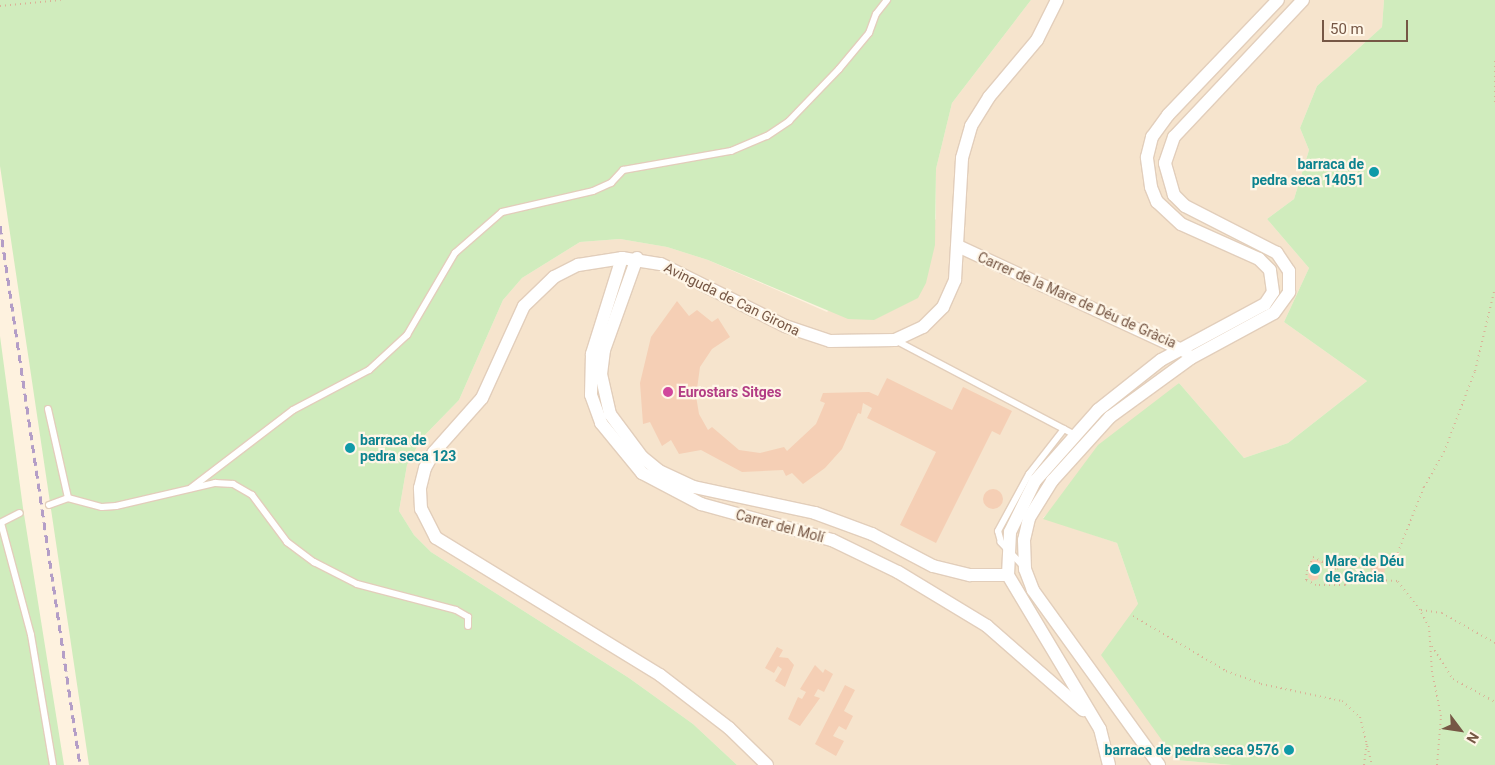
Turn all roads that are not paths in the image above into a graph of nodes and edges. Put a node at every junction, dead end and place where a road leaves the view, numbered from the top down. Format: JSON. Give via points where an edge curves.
{"nodes":[{"id":1,"x":887,"y":0,"type":"edge"},
{"id":2,"x":1058,"y":0,"type":"edge"},
{"id":3,"x":1278,"y":0,"type":"edge"},
{"id":4,"x":1303,"y":0,"type":"edge"},
{"id":5,"x":960,"y":247,"type":"junction"},
{"id":6,"x":622,"y":258,"type":"junction"},
{"id":7,"x":637,"y":258,"type":"junction"},
{"id":8,"x":894,"y":340,"type":"junction"},
{"id":9,"x":1187,"y":353,"type":"junction"},
{"id":10,"x":48,"y":409,"type":"dead end"},
{"id":11,"x":1068,"y":432,"type":"junction"},
{"id":12,"x":191,"y":488,"type":"junction"},
{"id":13,"x":68,"y":498,"type":"junction"},
{"id":14,"x":49,"y":505,"type":"dead end"},
{"id":15,"x":20,"y":513,"type":"dead end"},
{"id":16,"x":1,"y":523,"type":"edge"},
{"id":17,"x":1008,"y":548,"type":"junction"},
{"id":18,"x":1025,"y":569,"type":"junction"},
{"id":19,"x":1008,"y":575,"type":"junction"},
{"id":20,"x":468,"y":626,"type":"dead end"},
{"id":21,"x":1100,"y":729,"type":"junction"},
{"id":22,"x":52,"y":765,"type":"edge"},
{"id":23,"x":767,"y":765,"type":"edge"},
{"id":24,"x":1109,"y":765,"type":"edge"},
{"id":25,"x":1159,"y":765,"type":"edge"}],
"edges":[{"from":1,"to":12,"type":"lane","via":[[876,14],[869,33],[845,62],[789,121],[767,136],[731,151],[623,170],[610,183],[593,191],[502,212],[455,253],[407,336],[369,370],[293,410]]},
{"from":2,"to":5,"type":"street","name":"Avinguda de Can Girona","via":[[1037,40],[989,97],[971,126],[962,158]]},
{"from":3,"to":9,"type":"street","via":[[1168,115],[1148,149],[1148,172],[1157,202],[1182,224],[1259,259],[1270,270],[1274,282],[1265,304]]},
{"from":4,"to":9,"type":"street","via":[[1174,137],[1168,149],[1165,163],[1174,194],[1185,206],[1277,253],[1289,271],[1289,292],[1274,313]]},
{"from":5,"to":8,"type":"street","name":"Avinguda de Can Girona","via":[[955,280],[943,307],[923,328]]},
{"from":5,"to":9,"type":"street","name":"Carrer de la Mare de Déu de Gràcia"},
{"from":6,"to":7,"type":"street","name":"Avinguda de Can Girona"},
{"from":6,"to":21,"type":"street","name":"Carrer del Molí","via":[[592,354],[591,395],[601,423],[642,473],[701,504],[832,540],[898,572],[987,626],[1075,701]]},
{"from":6,"to":23,"type":"street","name":"Avinguda de Can Girona","via":[[566,271],[524,306],[482,398],[428,462],[420,488],[421,508],[432,533],[445,546],[660,675],[729,728]]},
{"from":7,"to":8,"type":"street","name":"Avinguda de Can Girona","via":[[676,270],[807,335],[849,343]]},
{"from":7,"to":19,"type":"street","name":"Carrer del Molí","via":[[604,350],[601,374],[610,414],[642,457],[659,471],[694,488],[815,513],[872,534],[933,566],[970,575]]},
{"from":8,"to":11,"type":"lane"},
{"from":9,"to":11,"type":"street","via":[[1126,386]]},
{"from":9,"to":18,"type":"street","via":[[1110,417],[1052,481],[1029,518],[1024,540]]},
{"from":10,"to":13,"type":"lane"},
{"from":11,"to":17,"type":"street","via":[[1026,496],[1014,520]]},
{"from":11,"to":17,"type":"lane","via":[[1029,474],[1003,522],[998,536]]},
{"from":12,"to":13,"type":"lane","via":[[116,506],[102,507]]},
{"from":12,"to":20,"type":"lane","via":[[233,484],[252,495],[287,542],[314,562],[357,584],[456,610],[468,617]]},
{"from":13,"to":14,"type":"lane"},
{"from":15,"to":16,"type":"lane"},
{"from":16,"to":22,"type":"lane","via":[[31,635]]},
{"from":17,"to":18,"type":"lane"},
{"from":17,"to":19,"type":"street"},
{"from":18,"to":25,"type":"street","via":[[1033,590]]},
{"from":19,"to":21,"type":"street"},
{"from":21,"to":24,"type":"street"}]}
